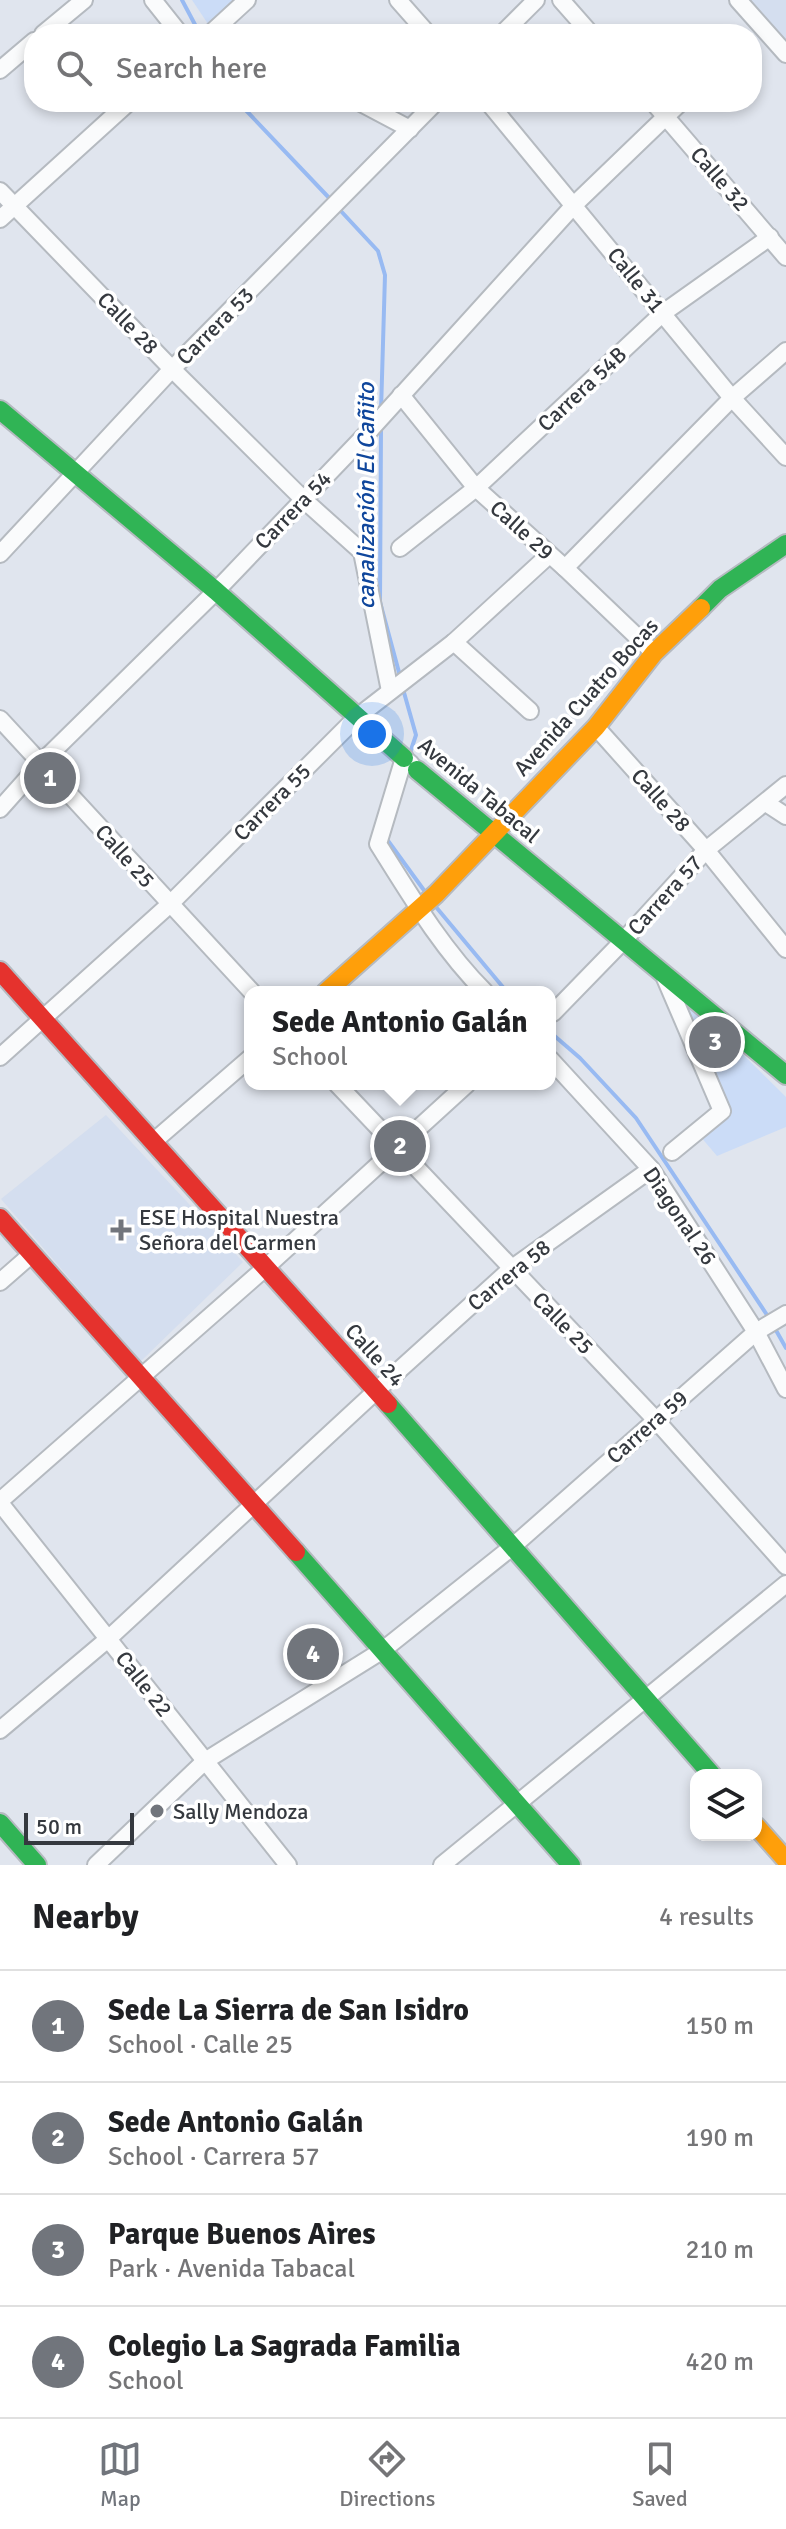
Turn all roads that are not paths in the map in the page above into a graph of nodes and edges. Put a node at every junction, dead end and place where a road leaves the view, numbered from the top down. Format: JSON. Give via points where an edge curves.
{"nodes":[{"id":1,"x":84,"y":0,"type":"edge"},
{"id":2,"x":153,"y":0,"type":"edge"},
{"id":3,"x":247,"y":0,"type":"edge"},
{"id":4,"x":398,"y":0,"type":"edge"},
{"id":5,"x":536,"y":0,"type":"edge"},
{"id":6,"x":561,"y":0,"type":"edge"},
{"id":7,"x":738,"y":0,"type":"edge"},
{"id":8,"x":55,"y":24,"type":"edge"},
{"id":9,"x":172,"y":24,"type":"edge"},
{"id":10,"x":226,"y":24,"type":"edge"},
{"id":11,"x":419,"y":24,"type":"edge"},
{"id":12,"x":512,"y":24,"type":"edge"},
{"id":13,"x":582,"y":24,"type":"edge"},
{"id":14,"x":752,"y":24,"type":"edge"},
{"id":15,"x":762,"y":35,"type":"edge"},
{"id":16,"x":24,"y":50,"type":"edge"},
{"id":17,"x":786,"y":54,"type":"edge"},
{"id":18,"x":0,"y":70,"type":"edge"},
{"id":19,"x":118,"y":112,"type":"edge"},
{"id":20,"x":378,"y":112,"type":"edge"},
{"id":21,"x":426,"y":112,"type":"edge"},
{"id":22,"x":497,"y":112,"type":"edge"},
{"id":23,"x":662,"y":112,"type":"edge"},
{"id":24,"x":671,"y":112,"type":"edge"},
{"id":25,"x":666,"y":117,"type":"junction"},
{"id":26,"x":410,"y":129,"type":"junction"},
{"id":27,"x":0,"y":191,"type":"edge"},
{"id":28,"x":13,"y":204,"type":"junction"},
{"id":29,"x":575,"y":204,"type":"junction"},
{"id":30,"x":0,"y":219,"type":"edge"},
{"id":31,"x":770,"y":237,"type":"junction"},
{"id":32,"x":786,"y":257,"type":"edge"},
{"id":33,"x":663,"y":313,"type":"junction"},
{"id":34,"x":786,"y":351,"type":"edge"},
{"id":35,"x":172,"y":369,"type":"junction"},
{"id":36,"x":401,"y":395,"type":"junction"},
{"id":37,"x":732,"y":398,"type":"junction"},
{"id":38,"x":0,"y":410,"type":"edge"},
{"id":39,"x":786,"y":457,"type":"edge"},
{"id":40,"x":73,"y":475,"type":"junction"},
{"id":41,"x":476,"y":488,"type":"junction"},
{"id":42,"x":303,"y":499,"type":"junction"},
{"id":43,"x":786,"y":544,"type":"edge"},
{"id":44,"x":400,"y":548,"type":"dead end"},
{"id":45,"x":0,"y":554,"type":"edge"},
{"id":46,"x":549,"y":555,"type":"junction"},
{"id":47,"x":565,"y":568,"type":"junction"},
{"id":48,"x":216,"y":591,"type":"junction"},
{"id":49,"x":454,"y":642,"type":"junction"},
{"id":50,"x":654,"y":653,"type":"junction"},
{"id":51,"x":390,"y":691,"type":"junction"},
{"id":52,"x":530,"y":711,"type":"dead end"},
{"id":53,"x":356,"y":718,"type":"junction"},
{"id":54,"x":0,"y":719,"type":"edge"},
{"id":55,"x":596,"y":727,"type":"junction"},
{"id":56,"x":41,"y":763,"type":"junction"},
{"id":57,"x":410,"y":763,"type":"junction"},
{"id":58,"x":786,"y":785,"type":"edge"},
{"id":59,"x":766,"y":803,"type":"junction"},
{"id":60,"x":0,"y":809,"type":"edge"},
{"id":61,"x":786,"y":816,"type":"edge"},
{"id":62,"x":493,"y":834,"type":"junction"},
{"id":63,"x":706,"y":850,"type":"junction"},
{"id":64,"x":169,"y":905,"type":"junction"},
{"id":65,"x":424,"y":905,"type":"junction"},
{"id":66,"x":624,"y":940,"type":"junction"},
{"id":67,"x":786,"y":949,"type":"edge"},
{"id":68,"x":0,"y":971,"type":"edge"},
{"id":69,"x":664,"y":976,"type":"junction"},
{"id":70,"x":246,"y":986,"type":"edge"},
{"id":71,"x":333,"y":986,"type":"edge"},
{"id":72,"x":479,"y":986,"type":"edge"},
{"id":73,"x":556,"y":1010,"type":"edge"},
{"id":74,"x":41,"y":1018,"type":"junction"},
{"id":75,"x":0,"y":1057,"type":"edge"},
{"id":76,"x":244,"y":1063,"type":"edge"},
{"id":77,"x":556,"y":1066,"type":"edge"},
{"id":78,"x":783,"y":1068,"type":"edge"},
{"id":79,"x":343,"y":1090,"type":"edge"},
{"id":80,"x":461,"y":1090,"type":"edge"},
{"id":81,"x":153,"y":1142,"type":"junction"},
{"id":82,"x":397,"y":1149,"type":"junction"},
{"id":83,"x":672,"y":1152,"type":"dead end"},
{"id":84,"x":651,"y":1169,"type":"junction"},
{"id":85,"x":0,"y":1218,"type":"edge"},
{"id":86,"x":32,"y":1254,"type":"junction"},
{"id":87,"x":264,"y":1269,"type":"junction"},
{"id":88,"x":511,"y":1269,"type":"junction"},
{"id":89,"x":0,"y":1282,"type":"edge"},
{"id":90,"x":786,"y":1314,"type":"edge"},
{"id":91,"x":758,"y":1331,"type":"junction"},
{"id":92,"x":141,"y":1377,"type":"junction"},
{"id":93,"x":786,"y":1389,"type":"edge"},
{"id":94,"x":376,"y":1391,"type":"junction"},
{"id":95,"x":655,"y":1419,"type":"junction"},
{"id":96,"x":0,"y":1502,"type":"edge"},
{"id":97,"x":254,"y":1504,"type":"junction"},
{"id":98,"x":512,"y":1547,"type":"junction"},
{"id":99,"x":786,"y":1566,"type":"edge"},
{"id":100,"x":786,"y":1584,"type":"edge"},
{"id":101,"x":108,"y":1639,"type":"junction"},
{"id":102,"x":383,"y":1650,"type":"junction"},
{"id":103,"x":646,"y":1699,"type":"junction"},
{"id":104,"x":0,"y":1730,"type":"edge"},
{"id":105,"x":205,"y":1761,"type":"junction"},
{"id":106,"x":707,"y":1769,"type":"edge"},
{"id":107,"x":519,"y":1804,"type":"junction"},
{"id":108,"x":0,"y":1823,"type":"edge"},
{"id":109,"x":762,"y":1834,"type":"edge"},
{"id":110,"x":782,"y":1860,"type":"edge"},
{"id":111,"x":37,"y":1865,"type":"edge"},
{"id":112,"x":96,"y":1865,"type":"edge"},
{"id":113,"x":288,"y":1865,"type":"edge"},
{"id":114,"x":442,"y":1865,"type":"edge"},
{"id":115,"x":571,"y":1865,"type":"edge"}],
"edges":[{"from":1,"to":8,"type":"street"},
{"from":2,"to":9,"type":"street"},
{"from":3,"to":10,"type":"street"},
{"from":4,"to":11,"type":"street"},
{"from":5,"to":12,"type":"street"},
{"from":6,"to":13,"type":"street"},
{"from":7,"to":14,"type":"street"},
{"from":15,"to":17,"type":"street"},
{"from":16,"to":18,"type":"street"},
{"from":19,"to":28,"type":"street"},
{"from":20,"to":26,"type":"street"},
{"from":21,"to":26,"type":"street","name":"Carrera 53"},
{"from":22,"to":29,"type":"street","name":"Calle 31"},
{"from":23,"to":25,"type":"street","name":"Calle 32"},
{"from":24,"to":25,"type":"street","name":"Carrera 54"},
{"from":25,"to":29,"type":"street","name":"Carrera 54"},
{"from":25,"to":31,"type":"street","name":"Calle 32"},
{"from":26,"to":35,"type":"street","name":"Carrera 53"},
{"from":27,"to":28,"type":"street","name":"Calle 28"},
{"from":28,"to":30,"type":"street"},
{"from":28,"to":35,"type":"street","name":"Calle 28"},
{"from":29,"to":33,"type":"street","name":"Calle 31"},
{"from":29,"to":36,"type":"street","name":"Carrera 54"},
{"from":31,"to":32,"type":"street","name":"Calle 32"},
{"from":31,"to":33,"type":"street","name":"Carrera 54B"},
{"from":33,"to":37,"type":"street","name":"Calle 31"},
{"from":33,"to":41,"type":"street","name":"Carrera 54B"},
{"from":34,"to":37,"type":"street"},
{"from":35,"to":40,"type":"street","name":"Carrera 53"},
{"from":35,"to":42,"type":"street","name":"Calle 28"},
{"from":36,"to":41,"type":"street","name":"Calle 29"},
{"from":36,"to":42,"type":"street","name":"Carrera 54"},
{"from":37,"to":39,"type":"street","name":"Calle 31"},
{"from":37,"to":47,"type":"street"},
{"from":38,"to":40,"type":"main road","name":"Avenida Tabacal"},
{"from":40,"to":45,"type":"street","name":"Carrera 53"},
{"from":40,"to":48,"type":"main road","name":"Avenida Tabacal"},
{"from":41,"to":44,"type":"street","name":"Carrera 54B"},
{"from":41,"to":46,"type":"street","name":"Calle 29"},
{"from":42,"to":48,"type":"street","name":"Carrera 54"},
{"from":42,"to":51,"type":"street","name":"Calle 28","via":[[362,552]]},
{"from":43,"to":50,"type":"main road","name":"Avenida Cuatro Bocas","via":[[720,589]]},
{"from":46,"to":47,"type":"street","name":"Calle 29"},
{"from":46,"to":49,"type":"street","name":"Carrera 55"},
{"from":47,"to":50,"type":"street","name":"Calle 29"},
{"from":48,"to":53,"type":"main road","name":"Avenida Tabacal"},
{"from":48,"to":56,"type":"street","name":"Carrera 54"},
{"from":49,"to":51,"type":"street","name":"Carrera 55"},
{"from":49,"to":52,"type":"street"},
{"from":50,"to":55,"type":"main road","name":"Avenida Cuatro Bocas"},
{"from":51,"to":53,"type":"street","name":"Carrera 55"},
{"from":53,"to":57,"type":"main road","name":"Avenida Tabacal"},
{"from":53,"to":64,"type":"street","name":"Carrera 55"},
{"from":54,"to":56,"type":"street","name":"Calle 25"},
{"from":55,"to":62,"type":"main road","name":"Avenida Cuatro Bocas"},
{"from":55,"to":63,"type":"street","name":"Calle 28"},
{"from":56,"to":60,"type":"street","name":"Carrera 54"},
{"from":56,"to":64,"type":"street","name":"Calle 25"},
{"from":57,"to":62,"type":"main road","name":"Avenida Tabacal"},
{"from":57,"to":65,"type":"street","via":[[378,844]]},
{"from":58,"to":59,"type":"street","name":"Carrera 57"},
{"from":59,"to":61,"type":"street"},
{"from":59,"to":63,"type":"street","name":"Carrera 57"},
{"from":62,"to":65,"type":"main road","name":"Avenida Cuatro Bocas"},
{"from":62,"to":66,"type":"main road","name":"Avenida Tabacal"},
{"from":63,"to":66,"type":"street","name":"Carrera 57"},
{"from":63,"to":67,"type":"street","name":"Calle 28"},
{"from":64,"to":70,"type":"street","name":"Calle 25"},
{"from":64,"to":74,"type":"street","name":"Carrera 55"},
{"from":65,"to":71,"type":"main road","name":"Avenida Cuatro Bocas"},
{"from":65,"to":72,"type":"street"},
{"from":66,"to":69,"type":"main road","name":"Avenida Tabacal"},
{"from":66,"to":73,"type":"street","name":"Carrera 57"},
{"from":68,"to":74,"type":"main road","name":"Calle 24"},
{"from":69,"to":78,"type":"main road","name":"Avenida Tabacal"},
{"from":69,"to":83,"type":"street","via":[[722,1111]]},
{"from":74,"to":75,"type":"street","name":"Carrera 55"},
{"from":74,"to":81,"type":"main road","name":"Calle 24"},
{"from":76,"to":81,"type":"street"},
{"from":77,"to":84,"type":"street","name":"Diagonal 26"},
{"from":79,"to":82,"type":"street","name":"Calle 25"},
{"from":80,"to":82,"type":"street"},
{"from":81,"to":87,"type":"main road","name":"Calle 24"},
{"from":82,"to":87,"type":"street"},
{"from":82,"to":88,"type":"street","name":"Calle 25"},
{"from":84,"to":88,"type":"street","name":"Carrera 58"},
{"from":84,"to":91,"type":"street","name":"Diagonal 26"},
{"from":85,"to":86,"type":"main road"},
{"from":86,"to":89,"type":"street"},
{"from":86,"to":92,"type":"main road"},
{"from":87,"to":92,"type":"street"},
{"from":87,"to":94,"type":"main road","name":"Calle 24"},
{"from":88,"to":94,"type":"street","name":"Carrera 58"},
{"from":88,"to":95,"type":"street","name":"Calle 25"},
{"from":90,"to":91,"type":"street","name":"Carrera 59"},
{"from":91,"to":93,"type":"street","name":"Diagonal 26"},
{"from":91,"to":95,"type":"street","name":"Carrera 59"},
{"from":92,"to":96,"type":"street"},
{"from":92,"to":97,"type":"main road"},
{"from":94,"to":97,"type":"street","name":"Carrera 58"},
{"from":94,"to":98,"type":"main road","name":"Calle 24"},
{"from":95,"to":98,"type":"street","name":"Carrera 59"},
{"from":95,"to":99,"type":"street","name":"Calle 25"},
{"from":96,"to":101,"type":"street","name":"Calle 22"},
{"from":97,"to":101,"type":"street","name":"Carrera 58"},
{"from":97,"to":102,"type":"main road"},
{"from":98,"to":102,"type":"street","name":"Carrera 59"},
{"from":98,"to":103,"type":"main road","name":"Calle 24"},
{"from":100,"to":103,"type":"street"},
{"from":101,"to":104,"type":"street"},
{"from":101,"to":105,"type":"street","name":"Calle 22"},
{"from":102,"to":105,"type":"street","name":"Carrera 59"},
{"from":102,"to":107,"type":"main road"},
{"from":103,"to":106,"type":"main road","name":"Calle 24"},
{"from":103,"to":107,"type":"street"},
{"from":105,"to":112,"type":"street"},
{"from":105,"to":113,"type":"street","name":"Calle 22"},
{"from":107,"to":114,"type":"street"},
{"from":107,"to":115,"type":"main road"},
{"from":108,"to":111,"type":"main road"},
{"from":109,"to":110,"type":"main road"}]}
